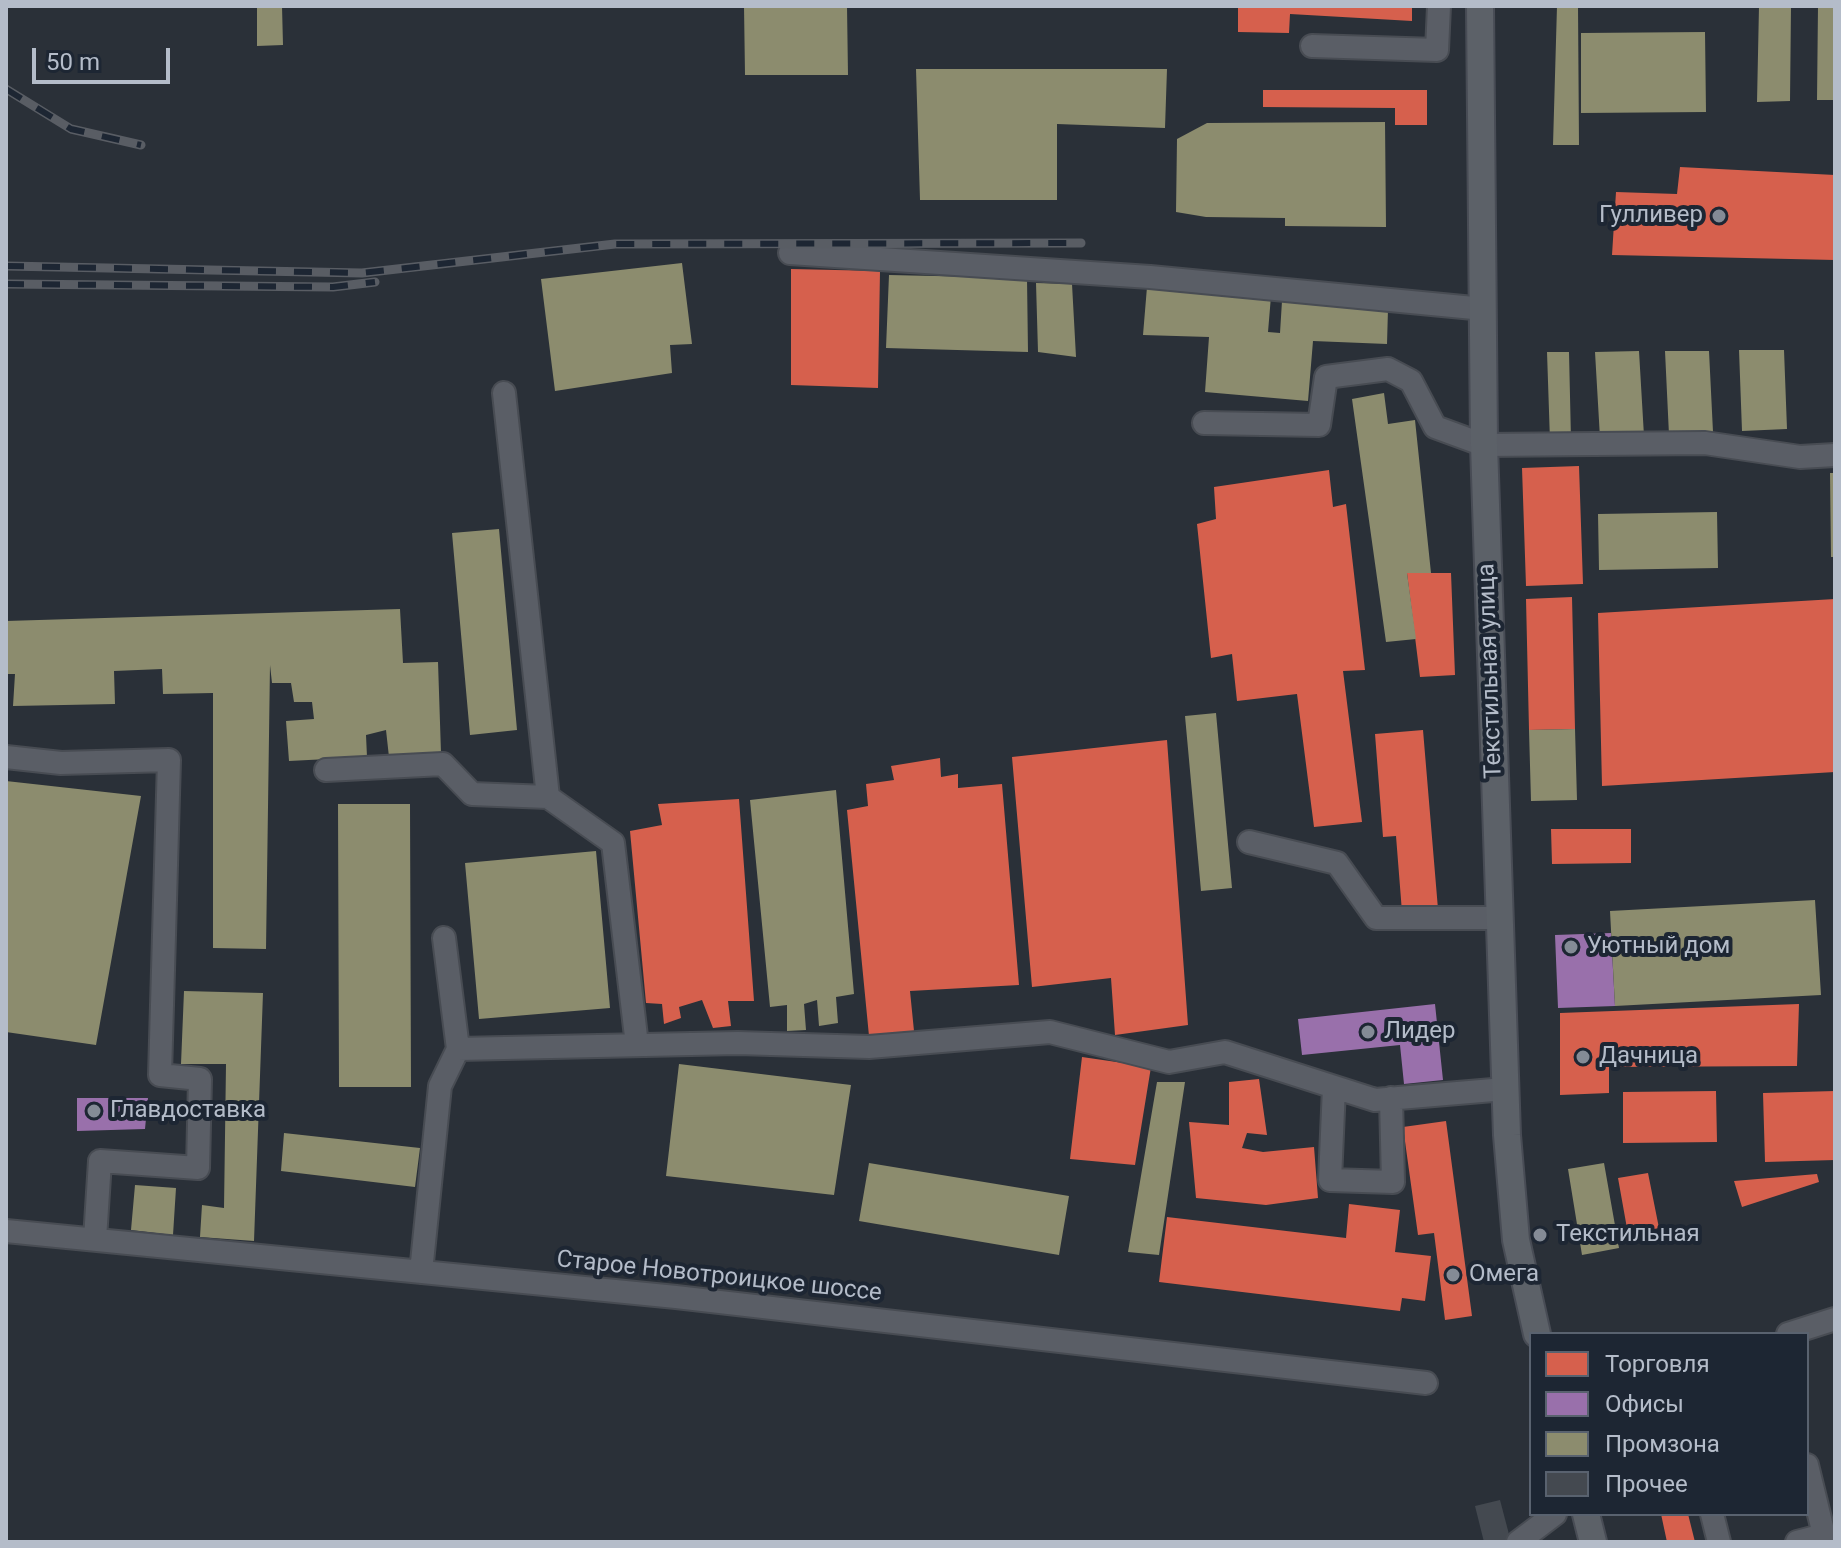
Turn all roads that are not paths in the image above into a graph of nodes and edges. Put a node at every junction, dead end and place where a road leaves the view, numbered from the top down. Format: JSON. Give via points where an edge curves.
{"nodes":[{"id":1,"x":1439,"y":6,"type":"edge"},
{"id":2,"x":1480,"y":6,"type":"edge"},
{"id":3,"x":1312,"y":46,"type":"dead end"},
{"id":4,"x":790,"y":253,"type":"dead end"},
{"id":5,"x":1484,"y":309,"type":"junction"},
{"id":6,"x":504,"y":393,"type":"dead end"},
{"id":7,"x":1204,"y":423,"type":"dead end"},
{"id":8,"x":1484,"y":445,"type":"junction"},
{"id":9,"x":1835,"y":455,"type":"edge"},
{"id":10,"x":6,"y":757,"type":"edge"},
{"id":11,"x":326,"y":770,"type":"dead end"},
{"id":12,"x":548,"y":797,"type":"junction"},
{"id":13,"x":1249,"y":842,"type":"dead end"},
{"id":14,"x":1499,"y":918,"type":"junction"},
{"id":15,"x":444,"y":938,"type":"dead end"},
{"id":16,"x":637,"y":1045,"type":"junction"},
{"id":17,"x":458,"y":1049,"type":"junction"},
{"id":18,"x":1334,"y":1087,"type":"junction"},
{"id":19,"x":1505,"y":1089,"type":"junction"},
{"id":20,"x":1391,"y":1098,"type":"junction"},
{"id":21,"x":6,"y":1231,"type":"edge"},
{"id":22,"x":95,"y":1239,"type":"junction"},
{"id":23,"x":421,"y":1272,"type":"junction"},
{"id":24,"x":1835,"y":1319,"type":"edge"},
{"id":25,"x":1537,"y":1332,"type":"edge"},
{"id":26,"x":1794,"y":1332,"type":"edge"},
{"id":27,"x":1426,"y":1383,"type":"dead end"},
{"id":28,"x":1809,"y":1473,"type":"edge"},
{"id":29,"x":1552,"y":1516,"type":"edge"},
{"id":30,"x":1586,"y":1516,"type":"edge"},
{"id":31,"x":1712,"y":1516,"type":"edge"},
{"id":32,"x":1518,"y":1542,"type":"edge"},
{"id":33,"x":1593,"y":1542,"type":"edge"},
{"id":34,"x":1719,"y":1542,"type":"edge"},
{"id":35,"x":1797,"y":1542,"type":"edge"}],
"edges":[{"from":1,"to":3,"type":"street","via":[[1437,50]]},
{"from":2,"to":5,"type":"main road","name":"Текстильная улица"},
{"from":4,"to":5,"type":"street","via":[[1150,277]]},
{"from":5,"to":8,"type":"main road","name":"Текстильная улица"},
{"from":6,"to":12,"type":"street"},
{"from":7,"to":8,"type":"street","via":[[1319,425],[1326,377],[1388,369],[1411,381],[1435,427]]},
{"from":8,"to":9,"type":"street","via":[[1705,443],[1800,457]]},
{"from":8,"to":14,"type":"main road","name":"Текстильная улица"},
{"from":10,"to":22,"type":"street","via":[[61,763],[169,760],[160,1075],[200,1079],[198,1168],[100,1161]]},
{"from":11,"to":12,"type":"street","via":[[443,764],[472,794]]},
{"from":12,"to":16,"type":"street","via":[[613,843]]},
{"from":13,"to":14,"type":"street","via":[[1337,863],[1376,918]]},
{"from":14,"to":19,"type":"main road","name":"Текстильная улица"},
{"from":15,"to":17,"type":"street"},
{"from":16,"to":17,"type":"street"},
{"from":16,"to":18,"type":"street","via":[[869,1047],[1050,1032],[1169,1062],[1225,1052]]},
{"from":17,"to":23,"type":"street","via":[[440,1086]]},
{"from":18,"to":20,"type":"street","via":[[1375,1100]]},
{"from":18,"to":20,"type":"street","via":[[1330,1180],[1393,1182]]},
{"from":19,"to":20,"type":"street"},
{"from":19,"to":25,"type":"main road","name":"Текстильная улица","via":[[1516,1240]]},
{"from":21,"to":22,"type":"street","name":"Старое Новотроицкое шоссе"},
{"from":22,"to":23,"type":"street","name":"Старое Новотроицкое шоссе"},
{"from":23,"to":27,"type":"street","name":"Старое Новотроицкое шоссе"},
{"from":24,"to":26,"type":"street"},
{"from":28,"to":35,"type":"street","via":[[1824,1535]]},
{"from":29,"to":32,"type":"street"},
{"from":30,"to":33,"type":"main road"},
{"from":31,"to":34,"type":"street"}]}
